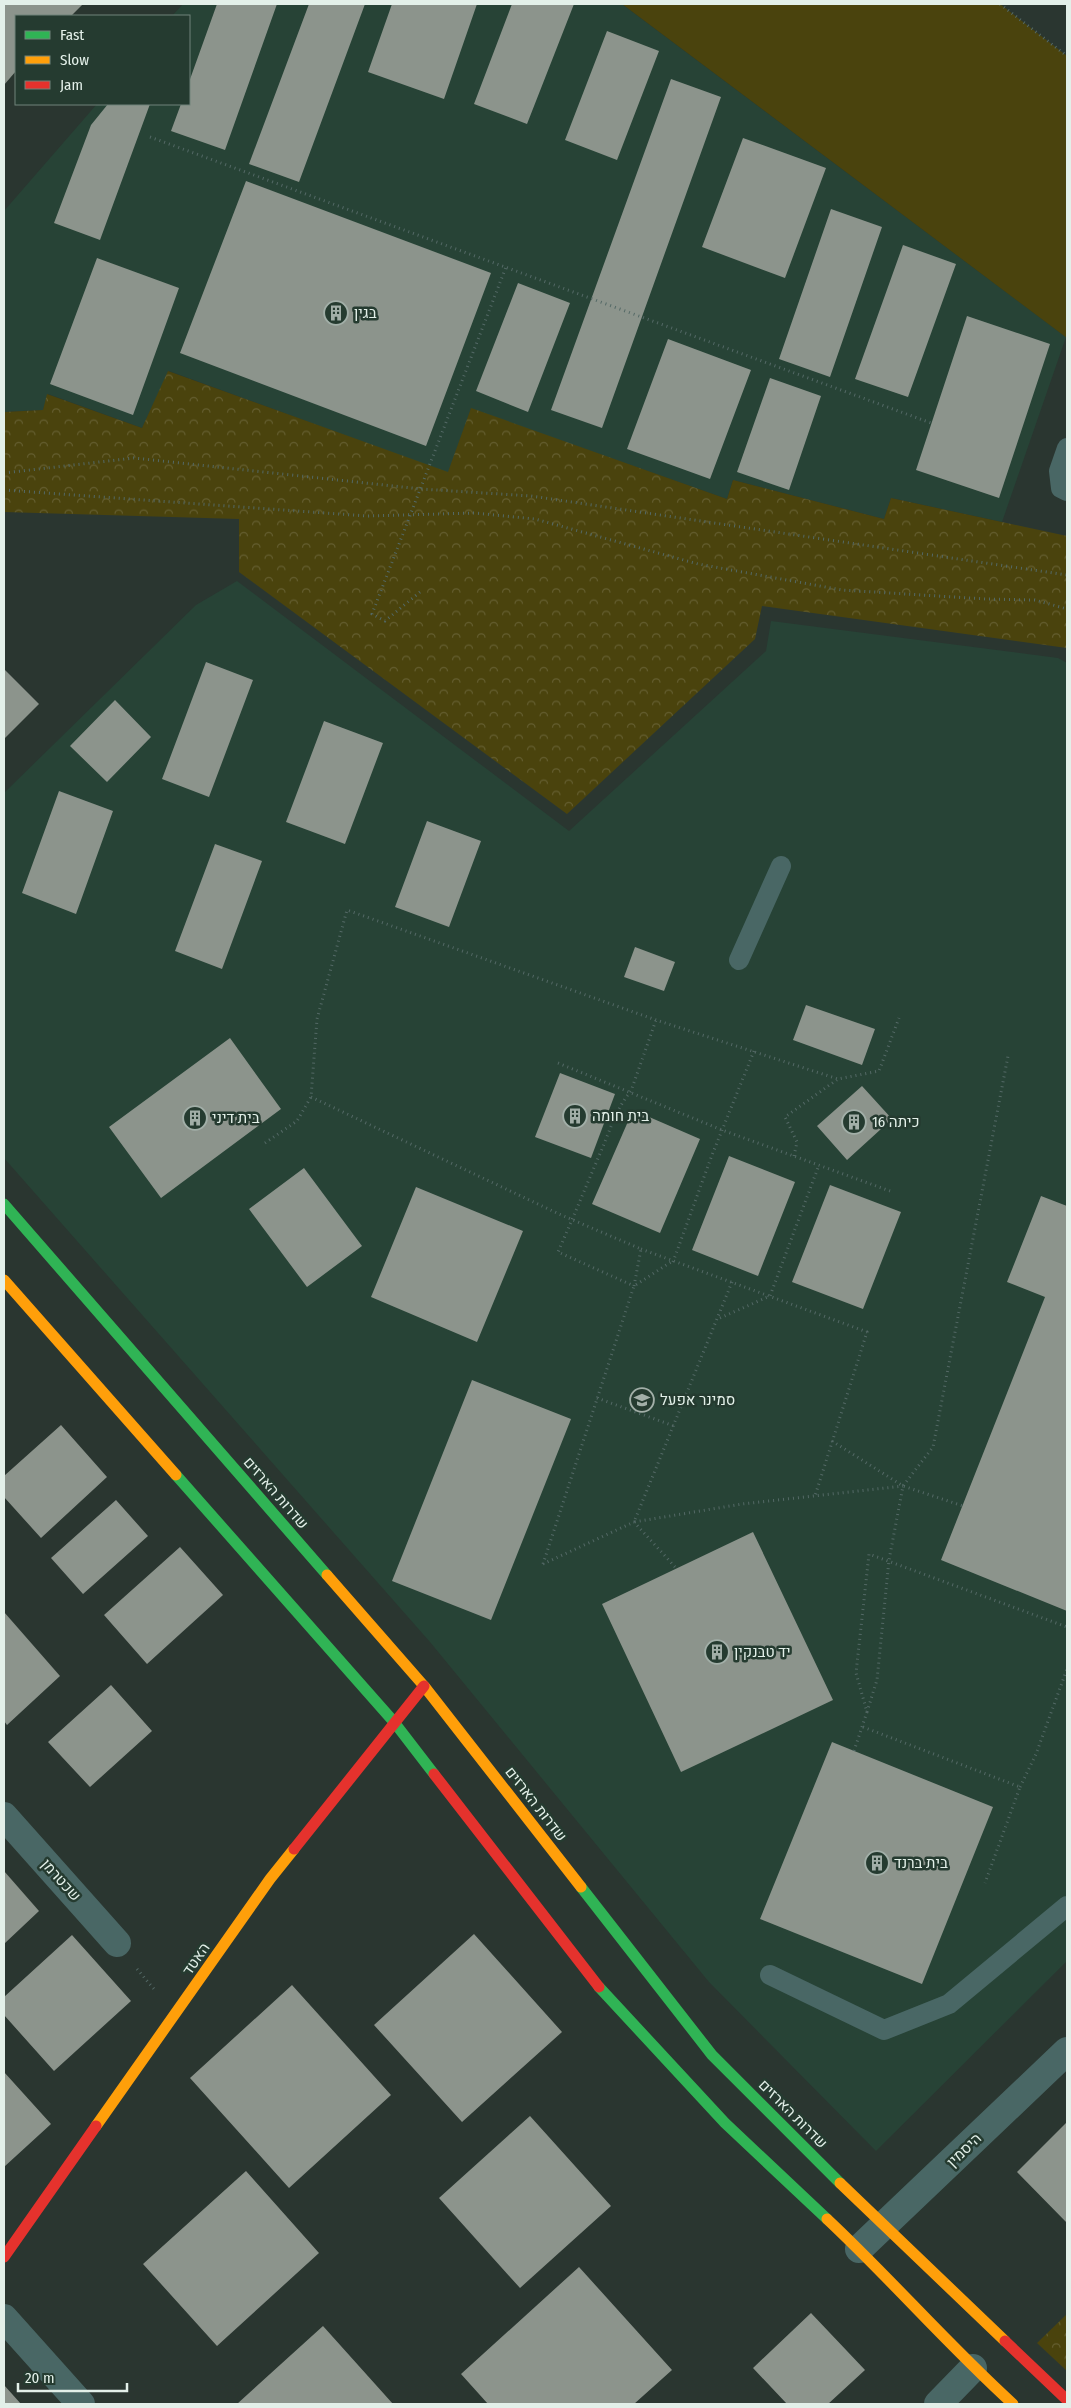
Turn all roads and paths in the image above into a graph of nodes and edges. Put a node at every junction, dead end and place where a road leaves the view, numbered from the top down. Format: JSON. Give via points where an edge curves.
{"nodes":[{"id":1,"x":1000,"y":4,"type":"edge"},
{"id":2,"x":1067,"y":56,"type":"edge"},
{"id":3,"x":150,"y":137,"type":"dead end"},
{"id":4,"x":506,"y":268,"type":"junction"},
{"id":5,"x":931,"y":423,"type":"dead end"},
{"id":6,"x":1067,"y":448,"type":"edge"},
{"id":7,"x":4,"y":473,"type":"edge"},
{"id":8,"x":421,"y":489,"type":"junction"},
{"id":9,"x":4,"y":490,"type":"edge"},
{"id":10,"x":1067,"y":491,"type":"edge"},
{"id":11,"x":410,"y":515,"type":"junction"},
{"id":12,"x":1067,"y":575,"type":"edge"},
{"id":13,"x":420,"y":592,"type":"dead end"},
{"id":14,"x":1067,"y":609,"type":"edge"},
{"id":15,"x":781,"y":866,"type":"dead end"},
{"id":16,"x":739,"y":960,"type":"dead end"},
{"id":17,"x":899,"y":1018,"type":"dead end"},
{"id":18,"x":656,"y":1020,"type":"junction"},
{"id":19,"x":754,"y":1051,"type":"junction"},
{"id":20,"x":1008,"y":1056,"type":"dead end"},
{"id":21,"x":558,"y":1063,"type":"dead end"},
{"id":22,"x":838,"y":1078,"type":"junction"},
{"id":23,"x":631,"y":1091,"type":"junction"},
{"id":24,"x":311,"y":1097,"type":"junction"},
{"id":25,"x":722,"y":1130,"type":"junction"},
{"id":26,"x":265,"y":1143,"type":"dead end"},
{"id":27,"x":794,"y":1156,"type":"junction"},
{"id":28,"x":819,"y":1165,"type":"junction"},
{"id":29,"x":890,"y":1191,"type":"dead end"},
{"id":30,"x":4,"y":1204,"type":"edge"},
{"id":31,"x":572,"y":1219,"type":"junction"},
{"id":32,"x":641,"y":1249,"type":"junction"},
{"id":33,"x":672,"y":1261,"type":"junction"},
{"id":34,"x":4,"y":1280,"type":"edge"},
{"id":35,"x":732,"y":1282,"type":"junction"},
{"id":36,"x":634,"y":1286,"type":"junction"},
{"id":37,"x":770,"y":1296,"type":"junction"},
{"id":38,"x":719,"y":1318,"type":"junction"},
{"id":39,"x":597,"y":1398,"type":"junction"},
{"id":40,"x":674,"y":1426,"type":"junction"},
{"id":41,"x":832,"y":1441,"type":"junction"},
{"id":42,"x":903,"y":1486,"type":"junction"},
{"id":43,"x":814,"y":1496,"type":"junction"},
{"id":44,"x":963,"y":1506,"type":"dead end"},
{"id":45,"x":634,"y":1522,"type":"junction"},
{"id":46,"x":890,"y":1560,"type":"junction"},
{"id":47,"x":676,"y":1568,"type":"dead end"},
{"id":48,"x":1067,"y":1627,"type":"edge"},
{"id":49,"x":1067,"y":1670,"type":"edge"},
{"id":50,"x":424,"y":1686,"type":"junction"},
{"id":51,"x":867,"y":1712,"type":"junction"},
{"id":52,"x":394,"y":1722,"type":"junction"},
{"id":53,"x":863,"y":1727,"type":"junction"},
{"id":54,"x":854,"y":1751,"type":"dead end"},
{"id":55,"x":1020,"y":1787,"type":"junction"},
{"id":56,"x":4,"y":1816,"type":"edge"},
{"id":57,"x":985,"y":1883,"type":"dead end"},
{"id":58,"x":1067,"y":1906,"type":"edge"},
{"id":59,"x":117,"y":1943,"type":"joint"},
{"id":60,"x":770,"y":1975,"type":"dead end"},
{"id":61,"x":174,"y":2016,"type":"junction"},
{"id":62,"x":1067,"y":2051,"type":"edge"},
{"id":63,"x":883,"y":2226,"type":"junction"},
{"id":64,"x":859,"y":2249,"type":"junction"},
{"id":65,"x":4,"y":2257,"type":"edge"},
{"id":66,"x":4,"y":2318,"type":"edge"},
{"id":67,"x":973,"y":2368,"type":"junction"},
{"id":68,"x":1067,"y":2400,"type":"edge"},
{"id":69,"x":81,"y":2404,"type":"edge"},
{"id":70,"x":938,"y":2404,"type":"edge"},
{"id":71,"x":1013,"y":2404,"type":"edge"}],
"edges":[{"from":1,"to":2,"type":"path"},
{"from":3,"to":4,"type":"path"},
{"from":4,"to":5,"type":"path"},
{"from":4,"to":8,"type":"path"},
{"from":6,"to":10,"type":"lane","via":[[1059,471],[1061,488]]},
{"from":7,"to":8,"type":"path","via":[[134,458]]},
{"from":8,"to":11,"type":"path"},
{"from":8,"to":12,"type":"path","via":[[531,496]]},
{"from":9,"to":11,"type":"path","via":[[367,516]]},
{"from":11,"to":13,"type":"path","via":[[372,614],[385,622]]},
{"from":11,"to":14,"type":"path","via":[[475,513],[535,519],[698,564],[842,590],[1034,600]]},
{"from":15,"to":16,"type":"lane"},
{"from":17,"to":22,"type":"path","via":[[879,1071]]},
{"from":18,"to":19,"type":"path"},
{"from":18,"to":23,"type":"path"},
{"from":18,"to":24,"type":"path","via":[[347,910],[317,1019]]},
{"from":19,"to":22,"type":"path"},
{"from":19,"to":25,"type":"path"},
{"from":20,"to":42,"type":"path","via":[[933,1447]]},
{"from":21,"to":23,"type":"path"},
{"from":22,"to":27,"type":"path","via":[[785,1117],[797,1142]]},
{"from":23,"to":25,"type":"path"},
{"from":23,"to":31,"type":"path","via":[[612,1124]]},
{"from":24,"to":26,"type":"path","via":[[297,1121]]},
{"from":24,"to":31,"type":"path"},
{"from":25,"to":27,"type":"path"},
{"from":25,"to":33,"type":"path"},
{"from":27,"to":28,"type":"path"},
{"from":28,"to":29,"type":"path"},
{"from":28,"to":37,"type":"path"},
{"from":30,"to":50,"type":"street","name":"שדרות הארזים"},
{"from":31,"to":32,"type":"path"},
{"from":31,"to":36,"type":"path","via":[[558,1252]]},
{"from":32,"to":33,"type":"path"},
{"from":32,"to":36,"type":"path"},
{"from":33,"to":35,"type":"path"},
{"from":33,"to":36,"type":"path"},
{"from":34,"to":52,"type":"street"},
{"from":35,"to":37,"type":"path"},
{"from":35,"to":38,"type":"path"},
{"from":36,"to":39,"type":"path"},
{"from":37,"to":38,"type":"path"},
{"from":37,"to":41,"type":"path","via":[[867,1332]]},
{"from":38,"to":40,"type":"path"},
{"from":39,"to":40,"type":"path"},
{"from":39,"to":45,"type":"path","via":[[543,1564]]},
{"from":40,"to":45,"type":"path"},
{"from":41,"to":42,"type":"path"},
{"from":41,"to":43,"type":"path"},
{"from":42,"to":43,"type":"path"},
{"from":42,"to":44,"type":"path"},
{"from":42,"to":46,"type":"path"},
{"from":43,"to":45,"type":"path"},
{"from":45,"to":47,"type":"path"},
{"from":46,"to":48,"type":"path"},
{"from":46,"to":51,"type":"path","via":[[877,1680]]},
{"from":46,"to":51,"type":"path","via":[[869,1554],[856,1673]]},
{"from":49,"to":55,"type":"path","via":[[1036,1754]]},
{"from":50,"to":52,"type":"street","name":"האטד"},
{"from":50,"to":63,"type":"street","name":"שדרות הארזים","via":[[712,2055]]},
{"from":51,"to":53,"type":"path"},
{"from":52,"to":61,"type":"street","name":"האטד","via":[[270,1879]]},
{"from":52,"to":64,"type":"street","via":[[589,1976],[725,2124]]},
{"from":53,"to":54,"type":"path"},
{"from":53,"to":55,"type":"path"},
{"from":55,"to":57,"type":"path"},
{"from":56,"to":59,"type":"street","name":"שכטרמן"},
{"from":58,"to":60,"type":"lane","via":[[949,2004],[884,2030]]},
{"from":59,"to":61,"type":"path"},
{"from":61,"to":65,"type":"street","name":"האטד"},
{"from":62,"to":63,"type":"street","name":"היסמין"},
{"from":63,"to":64,"type":"street","name":"היסמין"},
{"from":63,"to":68,"type":"street","name":"שדרות הארזים"},
{"from":64,"to":67,"type":"street"},
{"from":66,"to":69,"type":"street"},
{"from":67,"to":70,"type":"street"},
{"from":67,"to":71,"type":"street"}]}
